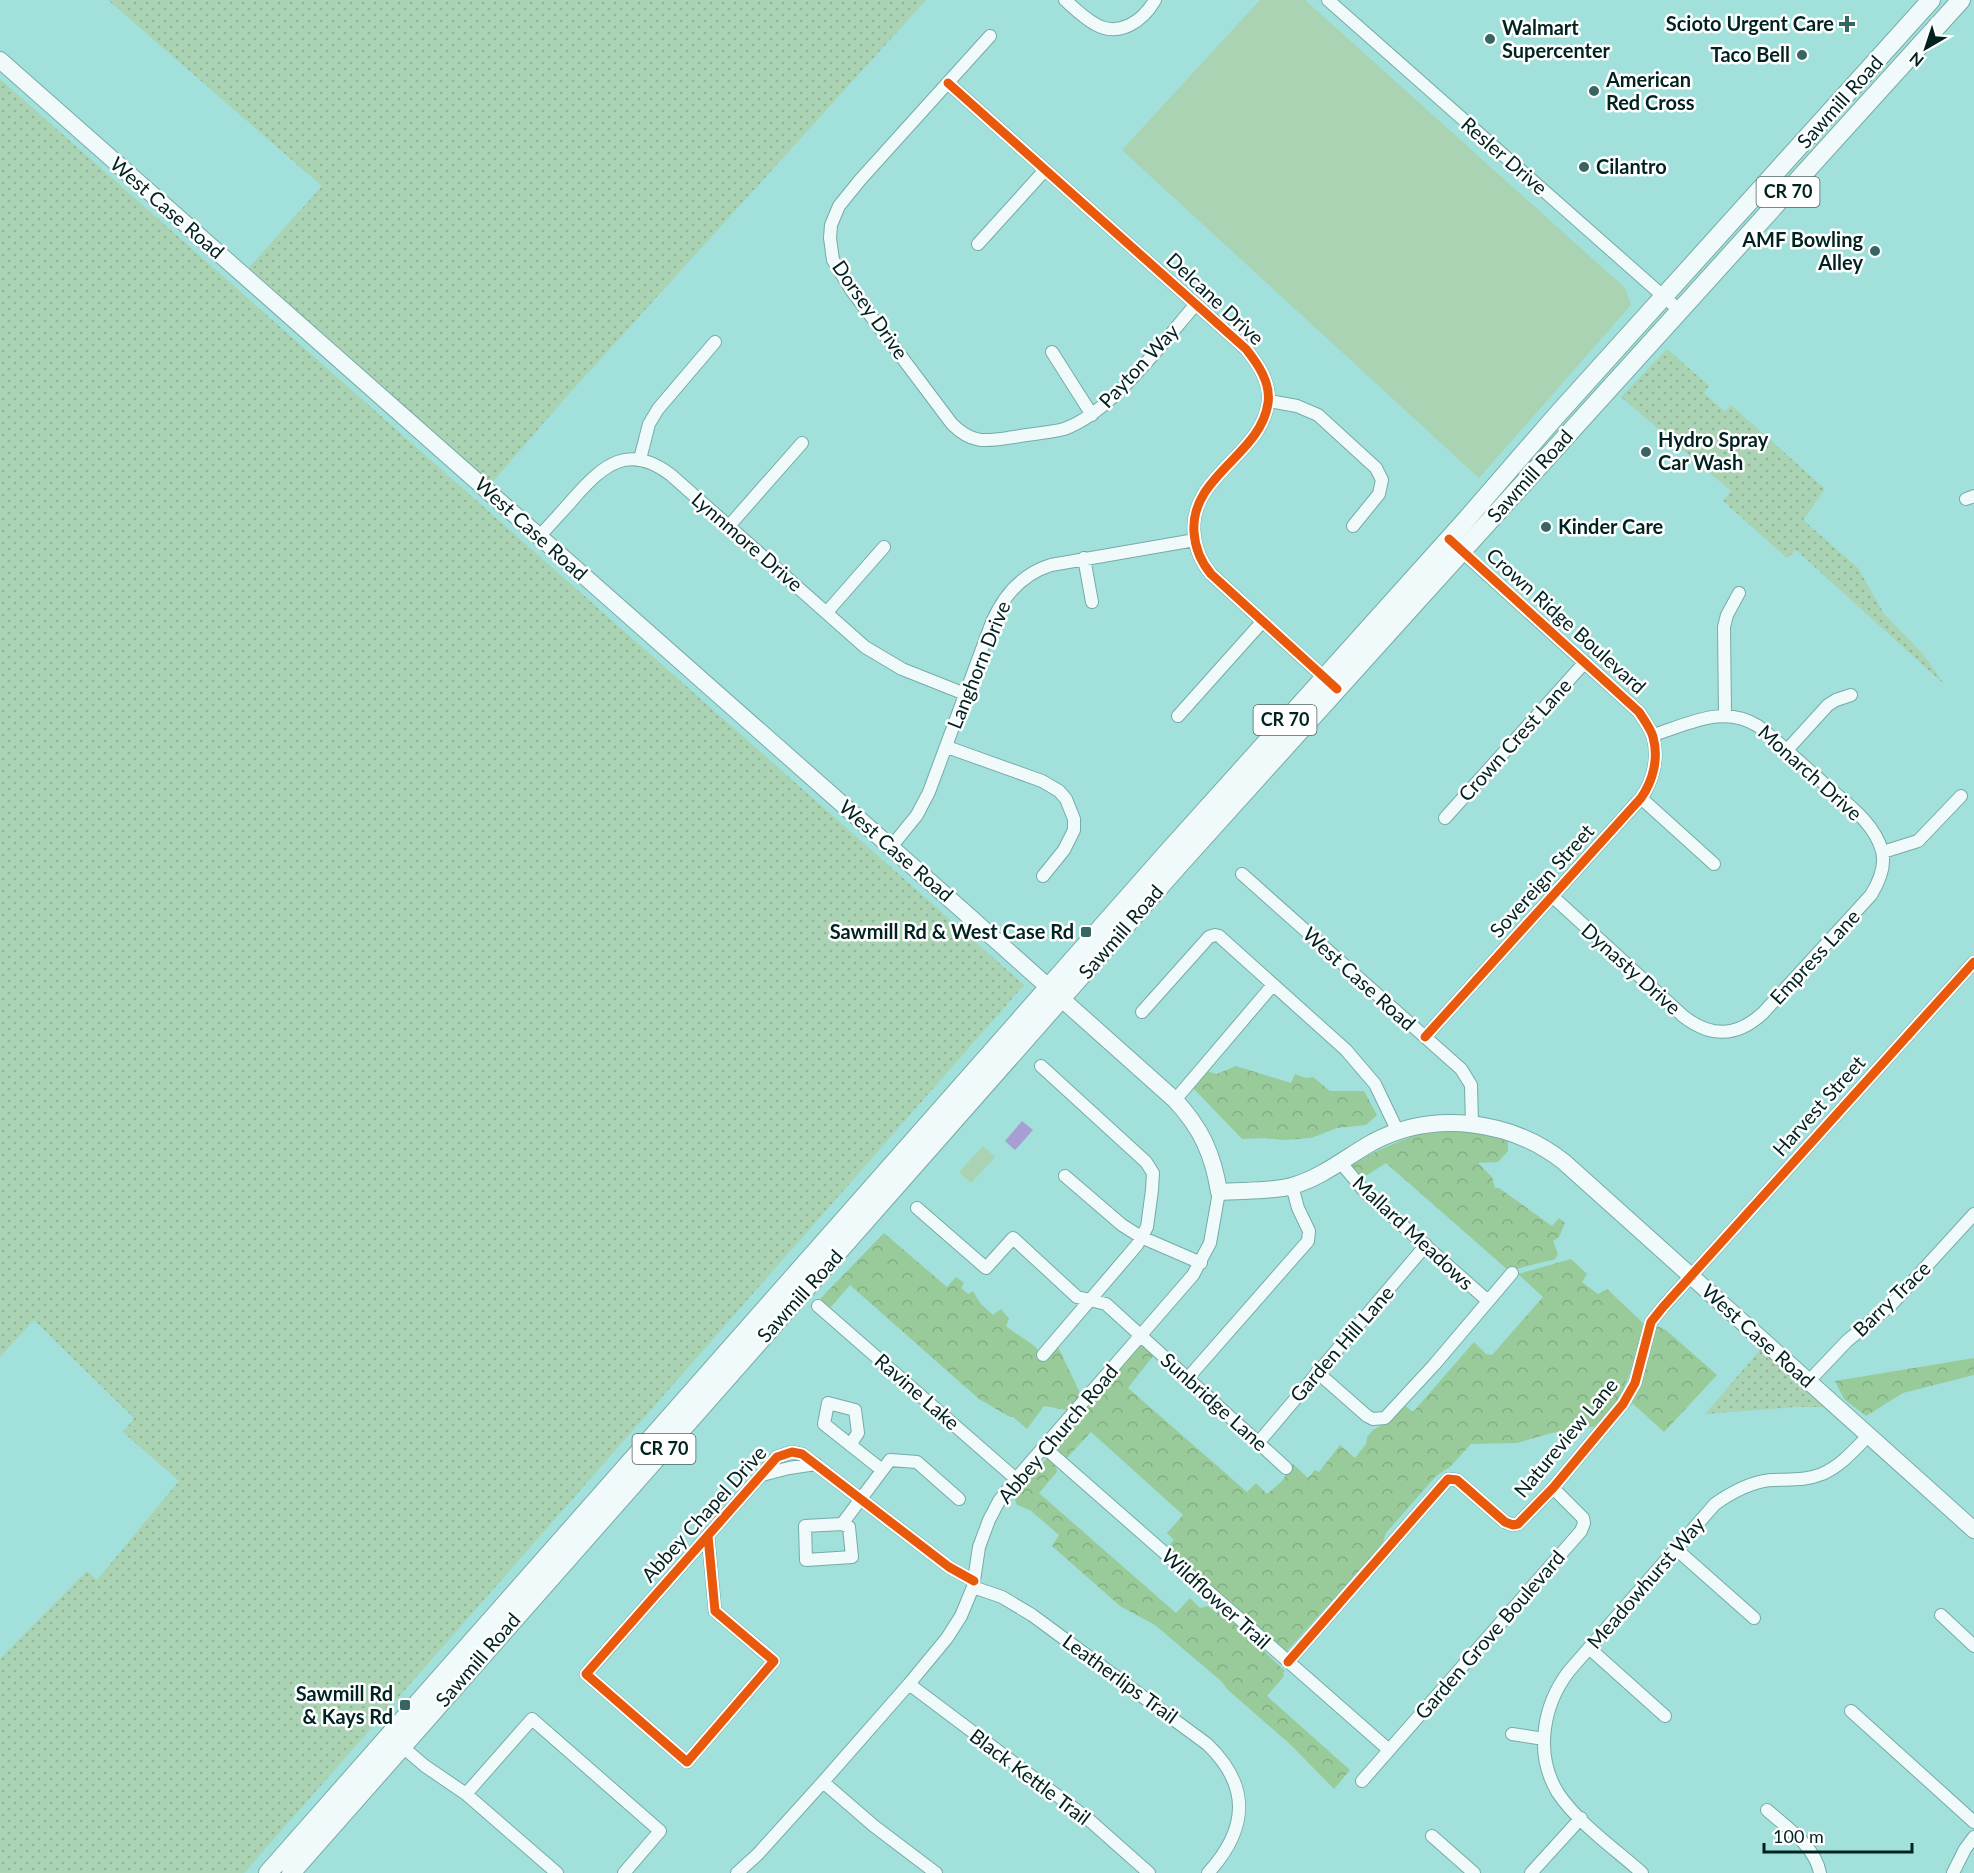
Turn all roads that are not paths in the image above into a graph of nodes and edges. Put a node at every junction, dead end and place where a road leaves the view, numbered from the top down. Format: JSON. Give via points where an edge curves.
{"nodes":[{"id":1,"x":1065,"y":0,"type":"edge"},
{"id":2,"x":1155,"y":0,"type":"edge"},
{"id":3,"x":1328,"y":0,"type":"edge"},
{"id":4,"x":1931,"y":0,"type":"edge"},
{"id":5,"x":1961,"y":0,"type":"edge"},
{"id":6,"x":990,"y":36,"type":"dead end"},
{"id":7,"x":0,"y":60,"type":"edge"},
{"id":8,"x":948,"y":83,"type":"junction"},
{"id":9,"x":1045,"y":170,"type":"junction"},
{"id":10,"x":978,"y":244,"type":"dead end"},
{"id":11,"x":1663,"y":297,"type":"junction"},
{"id":12,"x":1196,"y":304,"type":"junction"},
{"id":13,"x":1680,"y":311,"type":"junction"},
{"id":14,"x":715,"y":342,"type":"dead end"},
{"id":15,"x":1052,"y":352,"type":"dead end"},
{"id":16,"x":1269,"y":402,"type":"junction"},
{"id":17,"x":1092,"y":415,"type":"junction"},
{"id":18,"x":1007,"y":438,"type":"joint"},
{"id":19,"x":802,"y":442,"type":"dead end"},
{"id":20,"x":640,"y":459,"type":"junction"},
{"id":21,"x":729,"y":526,"type":"junction"},
{"id":22,"x":1353,"y":526,"type":"dead end"},
{"id":23,"x":540,"y":536,"type":"junction"},
{"id":24,"x":1195,"y":540,"type":"junction"},
{"id":25,"x":1455,"y":545,"type":"junction"},
{"id":26,"x":884,"y":547,"type":"dead end"},
{"id":27,"x":1084,"y":558,"type":"junction"},
{"id":28,"x":1739,"y":593,"type":"dead end"},
{"id":29,"x":1092,"y":602,"type":"dead end"},
{"id":30,"x":827,"y":612,"type":"junction"},
{"id":31,"x":1262,"y":622,"type":"junction"},
{"id":32,"x":1585,"y":662,"type":"junction"},
{"id":33,"x":1331,"y":683,"type":"junction"},
{"id":34,"x":965,"y":694,"type":"junction"},
{"id":35,"x":1851,"y":695,"type":"dead end"},
{"id":36,"x":1725,"y":715,"type":"junction"},
{"id":37,"x":1178,"y":716,"type":"dead end"},
{"id":38,"x":1653,"y":735,"type":"junction"},
{"id":39,"x":947,"y":747,"type":"junction"},
{"id":40,"x":1787,"y":750,"type":"junction"},
{"id":41,"x":1961,"y":796,"type":"dead end"},
{"id":42,"x":1641,"y":798,"type":"junction"},
{"id":43,"x":1445,"y":818,"type":"dead end"},
{"id":44,"x":891,"y":847,"type":"junction"},
{"id":45,"x":1883,"y":852,"type":"junction"},
{"id":46,"x":1714,"y":864,"type":"dead end"},
{"id":47,"x":1242,"y":874,"type":"dead end"},
{"id":48,"x":1043,"y":876,"type":"dead end"},
{"id":49,"x":1552,"y":896,"type":"junction"},
{"id":50,"x":1974,"y":962,"type":"edge"},
{"id":51,"x":1272,"y":986,"type":"junction"},
{"id":52,"x":1056,"y":993,"type":"junction"},
{"id":53,"x":1143,"y":1012,"type":"dead end"},
{"id":54,"x":1717,"y":1032,"type":"joint"},
{"id":55,"x":1425,"y":1037,"type":"junction"},
{"id":56,"x":1041,"y":1066,"type":"dead end"},
{"id":57,"x":1175,"y":1100,"type":"junction"},
{"id":58,"x":1472,"y":1124,"type":"junction"},
{"id":59,"x":1398,"y":1132,"type":"junction"},
{"id":60,"x":1341,"y":1163,"type":"junction"},
{"id":61,"x":1065,"y":1176,"type":"dead end"},
{"id":62,"x":1292,"y":1186,"type":"junction"},
{"id":63,"x":1219,"y":1192,"type":"junction"},
{"id":64,"x":917,"y":1208,"type":"dead end"},
{"id":65,"x":1974,"y":1214,"type":"edge"},
{"id":66,"x":1141,"y":1237,"type":"junction"},
{"id":67,"x":1426,"y":1245,"type":"junction"},
{"id":68,"x":1201,"y":1263,"type":"junction"},
{"id":69,"x":1512,"y":1273,"type":"dead end"},
{"id":70,"x":1691,"y":1275,"type":"junction"},
{"id":71,"x":1089,"y":1301,"type":"junction"},
{"id":72,"x":1488,"y":1301,"type":"junction"},
{"id":73,"x":818,"y":1306,"type":"dead end"},
{"id":74,"x":1142,"y":1336,"type":"junction"},
{"id":75,"x":1043,"y":1355,"type":"dead end"},
{"id":76,"x":1317,"y":1372,"type":"junction"},
{"id":77,"x":1187,"y":1379,"type":"junction"},
{"id":78,"x":1808,"y":1382,"type":"junction"},
{"id":79,"x":1869,"y":1435,"type":"junction"},
{"id":80,"x":1258,"y":1443,"type":"junction"},
{"id":81,"x":850,"y":1445,"type":"dead end"},
{"id":82,"x":1044,"y":1447,"type":"junction"},
{"id":83,"x":1286,"y":1468,"type":"dead end"},
{"id":84,"x":882,"y":1470,"type":"junction"},
{"id":85,"x":1016,"y":1479,"type":"junction"},
{"id":86,"x":1553,"y":1488,"type":"junction"},
{"id":87,"x":860,"y":1498,"type":"junction"},
{"id":88,"x":959,"y":1499,"type":"dead end"},
{"id":89,"x":842,"y":1524,"type":"junction"},
{"id":90,"x":1974,"y":1530,"type":"edge"},
{"id":91,"x":708,"y":1536,"type":"junction"},
{"id":92,"x":1676,"y":1549,"type":"junction"},
{"id":93,"x":974,"y":1584,"type":"junction"},
{"id":94,"x":1941,"y":1615,"type":"dead end"},
{"id":95,"x":1754,"y":1618,"type":"dead end"},
{"id":96,"x":1974,"y":1646,"type":"edge"},
{"id":97,"x":1589,"y":1648,"type":"junction"},
{"id":98,"x":1288,"y":1662,"type":"junction"},
{"id":99,"x":909,"y":1684,"type":"junction"},
{"id":100,"x":1851,"y":1711,"type":"dead end"},
{"id":101,"x":1665,"y":1716,"type":"dead end"},
{"id":102,"x":1512,"y":1734,"type":"dead end"},
{"id":103,"x":1544,"y":1739,"type":"junction"},
{"id":104,"x":395,"y":1741,"type":"junction"},
{"id":105,"x":1389,"y":1750,"type":"junction"},
{"id":106,"x":1362,"y":1781,"type":"dead end"},
{"id":107,"x":823,"y":1782,"type":"junction"},
{"id":108,"x":466,"y":1794,"type":"junction"},
{"id":109,"x":1767,"y":1810,"type":"dead end"},
{"id":110,"x":1581,"y":1818,"type":"junction"},
{"id":111,"x":1974,"y":1822,"type":"edge"},
{"id":112,"x":1432,"y":1836,"type":"dead end"},
{"id":113,"x":1974,"y":1837,"type":"edge"},
{"id":114,"x":268,"y":1873,"type":"edge"},
{"id":115,"x":291,"y":1873,"type":"edge"},
{"id":116,"x":556,"y":1873,"type":"edge"},
{"id":117,"x":624,"y":1873,"type":"edge"},
{"id":118,"x":737,"y":1873,"type":"edge"},
{"id":119,"x":936,"y":1873,"type":"edge"},
{"id":120,"x":1149,"y":1873,"type":"edge"},
{"id":121,"x":1208,"y":1873,"type":"edge"},
{"id":122,"x":1474,"y":1873,"type":"edge"},
{"id":123,"x":1531,"y":1873,"type":"edge"},
{"id":124,"x":1642,"y":1873,"type":"edge"},
{"id":125,"x":1821,"y":1873,"type":"edge"},
{"id":126,"x":1953,"y":1873,"type":"edge"}],
"edges":[{"from":1,"to":2,"type":"street","via":[[1097,26],[1116,30],[1135,23]]},
{"from":3,"to":11,"type":"street","name":"Resler Drive"},
{"from":4,"to":11,"type":"main road","name":"Sawmill Road","number":"CR 70"},
{"from":5,"to":13,"type":"main road","name":"Sawmill Road","number":"CR 70"},
{"from":6,"to":8,"type":"street","name":"Dorsey Drive"},
{"from":7,"to":23,"type":"main road","name":"West Case Road"},
{"from":8,"to":9,"type":"street","name":"Delcane Drive"},
{"from":8,"to":18,"type":"street","name":"Dorsey Drive","via":[[840,206],[831,225],[831,253],[852,291],[952,424],[975,440]]},
{"from":9,"to":10,"type":"street"},
{"from":9,"to":12,"type":"street","name":"Delcane Drive"},
{"from":11,"to":13,"type":"street","name":"Resler Drive"},
{"from":11,"to":25,"type":"main road","name":"Sawmill Road","number":"CR 70"},
{"from":12,"to":16,"type":"street","name":"Delcane Drive","via":[[1255,360],[1263,373]]},
{"from":12,"to":17,"type":"street","name":"Payton Way","via":[[1114,397]]},
{"from":13,"to":25,"type":"main road","name":"Sawmill Road","number":"CR 70"},
{"from":14,"to":20,"type":"street","via":[[658,408],[649,424]]},
{"from":15,"to":17,"type":"street"},
{"from":16,"to":22,"type":"street","via":[[1291,404],[1318,415],[1376,468],[1382,480],[1379,494]]},
{"from":16,"to":24,"type":"street","via":[[1260,426],[1202,497],[1196,514]]},
{"from":17,"to":18,"type":"street","name":"Payton Way","via":[[1064,429]]},
{"from":19,"to":21,"type":"street"},
{"from":20,"to":21,"type":"street","name":"Lynnmore Drive","via":[[664,470]]},
{"from":20,"to":23,"type":"street","via":[[619,461],[591,478]]},
{"from":21,"to":30,"type":"street","name":"Lynnmore Drive"},
{"from":23,"to":44,"type":"main road","name":"West Case Road"},
{"from":24,"to":27,"type":"street","name":"Langhorn Drive"},
{"from":24,"to":31,"type":"street","via":[[1205,567]]},
{"from":25,"to":32,"type":"street","name":"Crown Ridge Boulevard"},
{"from":25,"to":33,"type":"main road","name":"Sawmill Road","number":"CR 70"},
{"from":26,"to":30,"type":"street"},
{"from":27,"to":29,"type":"street"},
{"from":27,"to":34,"type":"street","name":"Langhorn Drive","via":[[1042,568],[1008,593],[992,622]]},
{"from":28,"to":36,"type":"street","via":[[1724,627]]},
{"from":30,"to":34,"type":"street","name":"Lynnmore Drive","via":[[885,660]]},
{"from":31,"to":33,"type":"street"},
{"from":31,"to":37,"type":"street"},
{"from":32,"to":38,"type":"street","name":"Crown Ridge Boulevard","via":[[1639,712]]},
{"from":32,"to":43,"type":"street","name":"Crown Crest Lane"},
{"from":33,"to":52,"type":"main road","name":"Sawmill Road","number":"CR 70"},
{"from":34,"to":39,"type":"street","name":"Langhorn Drive"},
{"from":35,"to":40,"type":"street","via":[[1828,705]]},
{"from":36,"to":38,"type":"street"},
{"from":36,"to":40,"type":"street","name":"Monarch Drive","via":[[1748,719]]},
{"from":38,"to":42,"type":"street","name":"Sovereign Street","via":[[1655,764]]},
{"from":39,"to":44,"type":"street","name":"Langhorn Drive","via":[[921,809]]},
{"from":39,"to":48,"type":"street","via":[[1042,782],[1066,799],[1074,830]]},
{"from":40,"to":45,"type":"street","name":"Monarch Drive","via":[[1866,822]]},
{"from":41,"to":45,"type":"street","via":[[1918,840]]},
{"from":42,"to":46,"type":"street"},
{"from":42,"to":49,"type":"street","name":"Sovereign Street"},
{"from":44,"to":52,"type":"main road","name":"West Case Road"},
{"from":45,"to":54,"type":"street","name":"Empress Lane","via":[[1882,869],[1868,900],[1757,1018],[1736,1030]]},
{"from":47,"to":55,"type":"street","name":"West Case Road"},
{"from":49,"to":54,"type":"street","name":"Dynasty Drive","via":[[1683,1016],[1698,1027]]},
{"from":49,"to":55,"type":"street","name":"Sovereign Street"},
{"from":50,"to":70,"type":"street","name":"Harvest Street"},
{"from":51,"to":53,"type":"street","via":[[1215,935],[1209,937]]},
{"from":51,"to":57,"type":"street"},
{"from":51,"to":59,"type":"street","via":[[1362,1068],[1375,1084]]},
{"from":52,"to":57,"type":"main road","name":"Abbey Church Road"},
{"from":52,"to":104,"type":"main road","name":"Sawmill Road","number":"CR 70"},
{"from":55,"to":58,"type":"street","name":"West Case Road","via":[[1467,1077],[1472,1094]]},
{"from":56,"to":66,"type":"street","via":[[1150,1167],[1150,1208]]},
{"from":57,"to":63,"type":"main road","name":"Abbey Church Road","via":[[1201,1133]]},
{"from":58,"to":59,"type":"main road","name":"West Case Road","via":[[1434,1125]]},
{"from":58,"to":70,"type":"main road","name":"West Case Road","via":[[1544,1147]]},
{"from":59,"to":60,"type":"main road","name":"West Case Road"},
{"from":60,"to":62,"type":"main road","name":"West Case Road"},
{"from":60,"to":67,"type":"street","name":"Mallard Meadows","via":[[1366,1193]]},
{"from":61,"to":66,"type":"street"},
{"from":62,"to":63,"type":"main road","name":"West Case Road"},
{"from":62,"to":77,"type":"street","via":[[1309,1231],[1308,1240]]},
{"from":63,"to":68,"type":"street","name":"Abbey Church Road","via":[[1210,1244]]},
{"from":64,"to":71,"type":"street","name":"Sunbridge Lane","via":[[986,1268],[1013,1238],[1077,1297]]},
{"from":65,"to":78,"type":"street","name":"Barry Trace","via":[[1892,1304],[1847,1341]]},
{"from":66,"to":68,"type":"street"},
{"from":66,"to":71,"type":"street"},
{"from":67,"to":72,"type":"street","name":"Mallard Meadows"},
{"from":67,"to":76,"type":"street","name":"Garden Hill Lane"},
{"from":68,"to":74,"type":"street","name":"Abbey Church Road"},
{"from":69,"to":72,"type":"street"},
{"from":70,"to":78,"type":"main road","name":"West Case Road"},
{"from":70,"to":86,"type":"street","name":"Natureview Lane","via":[[1651,1322],[1635,1383],[1623,1404]]},
{"from":71,"to":74,"type":"street","name":"Sunbridge Lane","via":[[1106,1304]]},
{"from":71,"to":75,"type":"street"},
{"from":72,"to":76,"type":"street","via":[[1385,1418],[1367,1416]]},
{"from":73,"to":85,"type":"street","name":"Ravine Lake"},
{"from":74,"to":77,"type":"street","name":"Sunbridge Lane"},
{"from":74,"to":82,"type":"street","name":"Abbey Church Road"},
{"from":76,"to":80,"type":"street","name":"Garden Hill Lane"},
{"from":77,"to":80,"type":"street","name":"Sunbridge Lane"},
{"from":78,"to":79,"type":"main road","name":"West Case Road"},
{"from":79,"to":90,"type":"main road","name":"West Case Road"},
{"from":79,"to":92,"type":"street","name":"Meadowhurst Way","via":[[1841,1463],[1820,1475],[1756,1483],[1728,1494]]},
{"from":80,"to":83,"type":"street","name":"Sunbridge Lane"},
{"from":81,"to":84,"type":"street"},
{"from":82,"to":85,"type":"street","name":"Abbey Church Road"},
{"from":82,"to":98,"type":"street","name":"Wildflower Trail"},
{"from":84,"to":87,"type":"street"},
{"from":84,"to":88,"type":"street","via":[[890,1460],[917,1462]]},
{"from":85,"to":93,"type":"street","name":"Abbey Church Road","via":[[988,1520],[979,1547]]},
{"from":86,"to":98,"type":"street","name":"Natureview Lane","via":[[1513,1525],[1457,1480],[1448,1479]]},
{"from":86,"to":105,"type":"street","name":"Garden Grove Boulevard","via":[[1583,1518],[1581,1531]]},
{"from":87,"to":89,"type":"street"},
{"from":87,"to":91,"type":"street","name":"Abbey Chapel Drive","via":[[802,1454],[792,1452],[777,1457]]},
{"from":87,"to":93,"type":"street","name":"Abbey Chapel Drive"},
{"from":89,"to":89,"type":"street","via":[[849,1527],[852,1557],[806,1560],[805,1526]]},
{"from":91,"to":91,"type":"street","name":"Abbey Chapel Drive","via":[[715,1611],[774,1661],[687,1761],[586,1674]]},
{"from":92,"to":95,"type":"street"},
{"from":92,"to":97,"type":"street","name":"Meadowhurst Way"},
{"from":93,"to":99,"type":"street","name":"Abbey Church Road","via":[[953,1629]]},
{"from":93,"to":121,"type":"street","name":"Leatherlips Trail","via":[[1032,1615],[1207,1744],[1229,1769],[1239,1800],[1235,1832]]},
{"from":94,"to":96,"type":"street"},
{"from":97,"to":101,"type":"street"},
{"from":97,"to":103,"type":"street","name":"Meadowhurst Way","via":[[1553,1695]]},
{"from":98,"to":105,"type":"street","name":"Wildflower Trail"},
{"from":99,"to":107,"type":"street","name":"Abbey Church Road"},
{"from":99,"to":120,"type":"street","name":"Black Kettle Trail","via":[[1086,1818]]},
{"from":100,"to":111,"type":"street"},
{"from":102,"to":103,"type":"street"},
{"from":103,"to":110,"type":"street","name":"Meadowhurst Way","via":[[1554,1785]]},
{"from":104,"to":108,"type":"street"},
{"from":104,"to":114,"type":"main road","name":"Sawmill Road","number":"CR 70"},
{"from":104,"to":115,"type":"main road","name":"Sawmill Road","number":"CR 70"},
{"from":105,"to":106,"type":"street","name":"Garden Grove Boulevard"},
{"from":107,"to":118,"type":"street","name":"Abbey Church Road"},
{"from":107,"to":119,"type":"street"},
{"from":108,"to":116,"type":"street"},
{"from":108,"to":117,"type":"street","via":[[532,1719],[660,1831]]},
{"from":109,"to":125,"type":"street","via":[[1806,1845]]},
{"from":110,"to":123,"type":"street"},
{"from":110,"to":124,"type":"street","name":"Meadowhurst Way"},
{"from":112,"to":122,"type":"street"},
{"from":113,"to":126,"type":"street"}]}
